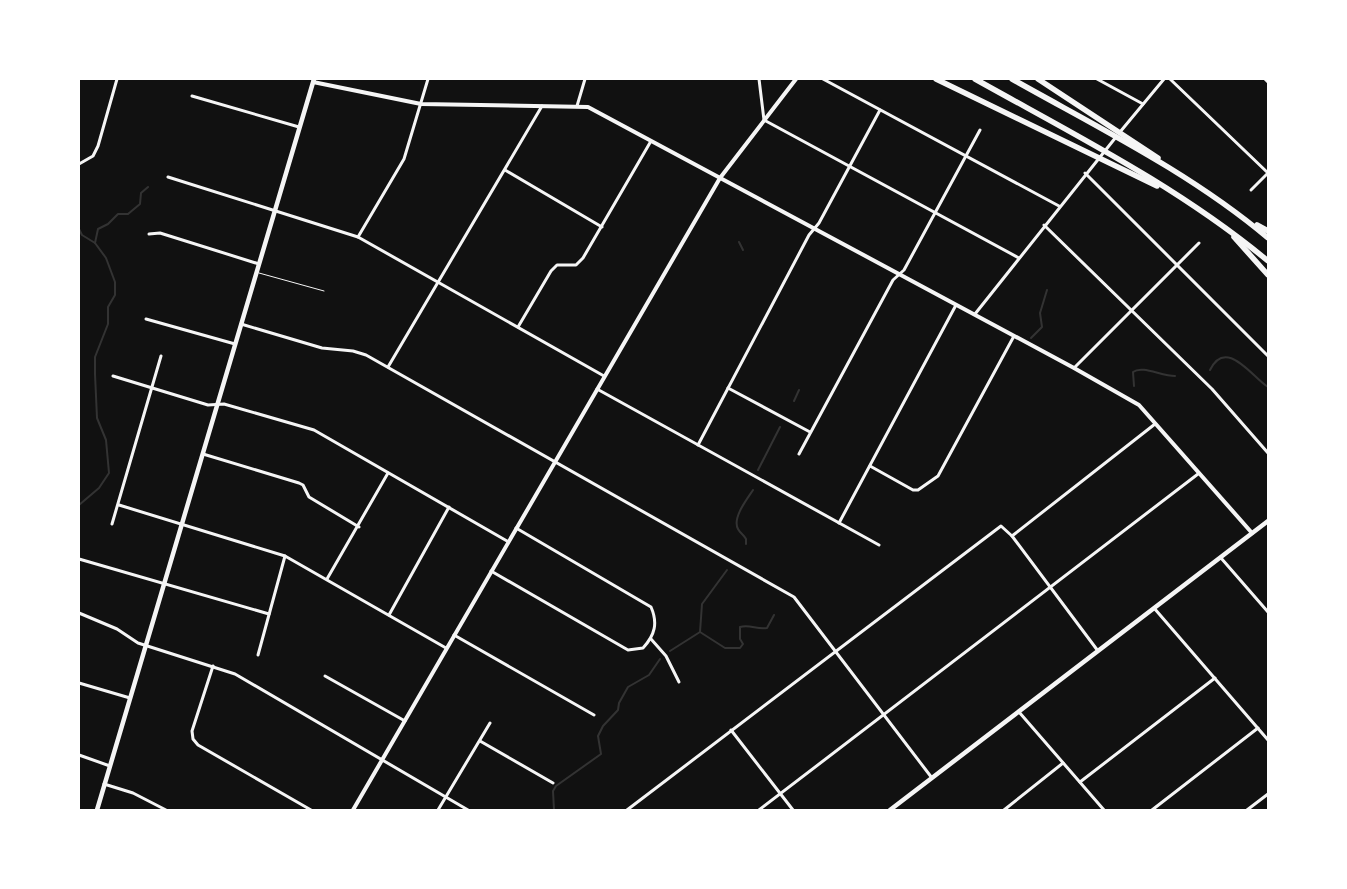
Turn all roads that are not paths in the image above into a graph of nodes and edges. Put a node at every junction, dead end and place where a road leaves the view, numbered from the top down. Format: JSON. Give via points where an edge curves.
{"nodes":[{"id":1,"x":117,"y":79,"type":"edge"},
{"id":2,"x":428,"y":79,"type":"edge"},
{"id":3,"x":585,"y":79,"type":"edge"},
{"id":4,"x":759,"y":79,"type":"edge"},
{"id":5,"x":796,"y":79,"type":"edge"},
{"id":6,"x":823,"y":79,"type":"edge"},
{"id":7,"x":936,"y":79,"type":"edge"},
{"id":8,"x":975,"y":79,"type":"edge"},
{"id":9,"x":1012,"y":79,"type":"edge"},
{"id":10,"x":1038,"y":79,"type":"edge"},
{"id":11,"x":1097,"y":79,"type":"edge"},
{"id":12,"x":1164,"y":79,"type":"edge"},
{"id":13,"x":1170,"y":79,"type":"edge"},
{"id":14,"x":1265,"y":79,"type":"edge"},
{"id":15,"x":313,"y":80,"type":"edge"},
{"id":16,"x":1268,"y":82,"type":"edge"},
{"id":17,"x":192,"y":96,"type":"dead end"},
{"id":18,"x":421,"y":104,"type":"junction"},
{"id":19,"x":1143,"y":104,"type":"junction"},
{"id":20,"x":542,"y":106,"type":"junction"},
{"id":21,"x":577,"y":106,"type":"junction"},
{"id":22,"x":880,"y":110,"type":"junction"},
{"id":23,"x":764,"y":120,"type":"junction"},
{"id":24,"x":299,"y":127,"type":"junction"},
{"id":25,"x":980,"y":130,"type":"dead end"},
{"id":26,"x":651,"y":141,"type":"junction"},
{"id":27,"x":1130,"y":142,"type":"junction"},
{"id":28,"x":966,"y":155,"type":"junction"},
{"id":29,"x":79,"y":164,"type":"edge"},
{"id":30,"x":850,"y":166,"type":"junction"},
{"id":31,"x":505,"y":170,"type":"junction"},
{"id":32,"x":1085,"y":173,"type":"junction"},
{"id":33,"x":1268,"y":173,"type":"edge"},
{"id":34,"x":168,"y":177,"type":"dead end"},
{"id":35,"x":720,"y":178,"type":"junction"},
{"id":36,"x":1251,"y":190,"type":"dead end"},
{"id":37,"x":1180,"y":196,"type":"junction"},
{"id":38,"x":1059,"y":206,"type":"junction"},
{"id":39,"x":274,"y":211,"type":"junction"},
{"id":40,"x":935,"y":212,"type":"junction"},
{"id":41,"x":1236,"y":212,"type":"junction"},
{"id":42,"x":1044,"y":225,"type":"junction"},
{"id":43,"x":1224,"y":226,"type":"junction"},
{"id":44,"x":602,"y":227,"type":"junction"},
{"id":45,"x":814,"y":229,"type":"junction"},
{"id":46,"x":1268,"y":231,"type":"edge"},
{"id":47,"x":149,"y":234,"type":"dead end"},
{"id":48,"x":358,"y":237,"type":"junction"},
{"id":49,"x":1268,"y":238,"type":"edge"},
{"id":50,"x":1199,"y":243,"type":"dead end"},
{"id":51,"x":1020,"y":258,"type":"junction"},
{"id":52,"x":1268,"y":261,"type":"edge"},
{"id":53,"x":259,"y":264,"type":"junction"},
{"id":54,"x":1176,"y":265,"type":"junction"},
{"id":55,"x":256,"y":272,"type":"junction"},
{"id":56,"x":898,"y":274,"type":"junction"},
{"id":57,"x":1268,"y":275,"type":"edge"},
{"id":58,"x":439,"y":282,"type":"junction"},
{"id":59,"x":324,"y":292,"type":"dead end"},
{"id":60,"x":956,"y":305,"type":"junction"},
{"id":61,"x":1130,"y":310,"type":"junction"},
{"id":62,"x":975,"y":314,"type":"junction"},
{"id":63,"x":146,"y":319,"type":"dead end"},
{"id":64,"x":241,"y":324,"type":"junction"},
{"id":65,"x":518,"y":327,"type":"junction"},
{"id":66,"x":1014,"y":336,"type":"junction"},
{"id":67,"x":235,"y":344,"type":"junction"},
{"id":68,"x":161,"y":356,"type":"dead end"},
{"id":69,"x":1268,"y":356,"type":"edge"},
{"id":70,"x":388,"y":367,"type":"junction"},
{"id":71,"x":1074,"y":368,"type":"junction"},
{"id":72,"x":112,"y":376,"type":"dead end"},
{"id":73,"x":604,"y":376,"type":"junction"},
{"id":74,"x":152,"y":388,"type":"junction"},
{"id":75,"x":597,"y":388,"type":"junction"},
{"id":76,"x":728,"y":388,"type":"junction"},
{"id":77,"x":217,"y":404,"type":"junction"},
{"id":78,"x":1155,"y":424,"type":"junction"},
{"id":79,"x":810,"y":432,"type":"junction"},
{"id":80,"x":698,"y":445,"type":"junction"},
{"id":81,"x":1268,"y":453,"type":"edge"},
{"id":82,"x":202,"y":454,"type":"junction"},
{"id":83,"x":799,"y":454,"type":"dead end"},
{"id":84,"x":555,"y":460,"type":"junction"},
{"id":85,"x":870,"y":466,"type":"junction"},
{"id":86,"x":388,"y":473,"type":"junction"},
{"id":87,"x":1198,"y":474,"type":"junction"},
{"id":88,"x":119,"y":505,"type":"junction"},
{"id":89,"x":449,"y":508,"type":"junction"},
{"id":90,"x":1268,"y":521,"type":"edge"},
{"id":91,"x":839,"y":522,"type":"junction"},
{"id":92,"x":112,"y":524,"type":"dead end"},
{"id":93,"x":182,"y":524,"type":"junction"},
{"id":94,"x":358,"y":527,"type":"junction"},
{"id":95,"x":516,"y":527,"type":"junction"},
{"id":96,"x":1252,"y":533,"type":"junction"},
{"id":97,"x":1012,"y":536,"type":"junction"},
{"id":98,"x":507,"y":541,"type":"junction"},
{"id":99,"x":878,"y":545,"type":"dead end"},
{"id":100,"x":285,"y":556,"type":"junction"},
{"id":101,"x":1221,"y":558,"type":"junction"},
{"id":102,"x":79,"y":559,"type":"edge"},
{"id":103,"x":490,"y":571,"type":"junction"},
{"id":104,"x":328,"y":579,"type":"junction"},
{"id":105,"x":164,"y":583,"type":"junction"},
{"id":106,"x":1051,"y":587,"type":"junction"},
{"id":107,"x":1154,"y":608,"type":"junction"},
{"id":108,"x":1268,"y":612,"type":"edge"},
{"id":109,"x":79,"y":613,"type":"edge"},
{"id":110,"x":269,"y":614,"type":"junction"},
{"id":111,"x":389,"y":614,"type":"junction"},
{"id":112,"x":454,"y":635,"type":"junction"},
{"id":113,"x":652,"y":639,"type":"junction"},
{"id":114,"x":145,"y":646,"type":"junction"},
{"id":115,"x":446,"y":648,"type":"junction"},
{"id":116,"x":835,"y":651,"type":"junction"},
{"id":117,"x":1098,"y":651,"type":"junction"},
{"id":118,"x":258,"y":655,"type":"dead end"},
{"id":119,"x":212,"y":666,"type":"junction"},
{"id":120,"x":325,"y":676,"type":"dead end"},
{"id":121,"x":1215,"y":678,"type":"junction"},
{"id":122,"x":679,"y":682,"type":"dead end"},
{"id":123,"x":79,"y":683,"type":"edge"},
{"id":124,"x":130,"y":698,"type":"junction"},
{"id":125,"x":1019,"y":712,"type":"junction"},
{"id":126,"x":594,"y":715,"type":"dead end"},
{"id":127,"x":884,"y":715,"type":"junction"},
{"id":128,"x":405,"y":721,"type":"junction"},
{"id":129,"x":490,"y":723,"type":"dead end"},
{"id":130,"x":1258,"y":728,"type":"junction"},
{"id":131,"x":732,"y":730,"type":"junction"},
{"id":132,"x":1268,"y":740,"type":"edge"},
{"id":133,"x":480,"y":741,"type":"junction"},
{"id":134,"x":79,"y":755,"type":"edge"},
{"id":135,"x":382,"y":760,"type":"junction"},
{"id":136,"x":1063,"y":763,"type":"junction"},
{"id":137,"x":110,"y":766,"type":"junction"},
{"id":138,"x":932,"y":778,"type":"junction"},
{"id":139,"x":1080,"y":782,"type":"junction"},
{"id":140,"x":554,"y":783,"type":"dead end"},
{"id":141,"x":104,"y":784,"type":"junction"},
{"id":142,"x":780,"y":794,"type":"junction"},
{"id":143,"x":1268,"y":794,"type":"edge"},
{"id":144,"x":446,"y":798,"type":"junction"},
{"id":145,"x":97,"y":810,"type":"edge"},
{"id":146,"x":166,"y":810,"type":"edge"},
{"id":147,"x":311,"y":810,"type":"edge"},
{"id":148,"x":353,"y":810,"type":"edge"},
{"id":149,"x":438,"y":810,"type":"edge"},
{"id":150,"x":468,"y":810,"type":"edge"},
{"id":151,"x":627,"y":810,"type":"edge"},
{"id":152,"x":759,"y":810,"type":"edge"},
{"id":153,"x":793,"y":810,"type":"edge"},
{"id":154,"x":890,"y":810,"type":"edge"},
{"id":155,"x":1004,"y":810,"type":"edge"},
{"id":156,"x":1104,"y":810,"type":"edge"},
{"id":157,"x":1152,"y":810,"type":"edge"},
{"id":158,"x":1247,"y":810,"type":"edge"}],
"edges":[{"from":1,"to":29,"type":"street","via":[[98,146],[93,156]]},
{"from":2,"to":18,"type":"street"},
{"from":3,"to":21,"type":"street"},
{"from":4,"to":23,"type":"street"},
{"from":5,"to":23,"type":"street"},
{"from":6,"to":22,"type":"street"},
{"from":7,"to":37,"type":"highway"},
{"from":8,"to":37,"type":"highway"},
{"from":9,"to":27,"type":"highway","via":[[1100,129]]},
{"from":10,"to":27,"type":"highway"},
{"from":11,"to":19,"type":"street"},
{"from":12,"to":19,"type":"street"},
{"from":13,"to":33,"type":"street"},
{"from":14,"to":16,"type":"street"},
{"from":15,"to":18,"type":"street"},
{"from":15,"to":24,"type":"main road"},
{"from":17,"to":24,"type":"street"},
{"from":18,"to":20,"type":"street"},
{"from":18,"to":48,"type":"street","via":[[404,159]]},
{"from":19,"to":32,"type":"street"},
{"from":20,"to":21,"type":"street"},
{"from":20,"to":31,"type":"street"},
{"from":21,"to":26,"type":"street","via":[[588,107]]},
{"from":22,"to":28,"type":"street"},
{"from":22,"to":30,"type":"street"},
{"from":23,"to":30,"type":"street"},
{"from":23,"to":35,"type":"street"},
{"from":24,"to":39,"type":"main road"},
{"from":25,"to":28,"type":"street"},
{"from":26,"to":35,"type":"street"},
{"from":26,"to":44,"type":"street"},
{"from":27,"to":41,"type":"highway"},
{"from":28,"to":38,"type":"street"},
{"from":28,"to":40,"type":"street"},
{"from":30,"to":40,"type":"street"},
{"from":30,"to":45,"type":"street"},
{"from":31,"to":44,"type":"street"},
{"from":31,"to":58,"type":"street"},
{"from":32,"to":38,"type":"street"},
{"from":32,"to":54,"type":"street"},
{"from":33,"to":36,"type":"street"},
{"from":34,"to":39,"type":"street"},
{"from":35,"to":45,"type":"street"},
{"from":35,"to":73,"type":"street"},
{"from":37,"to":43,"type":"highway"},
{"from":38,"to":42,"type":"street"},
{"from":39,"to":48,"type":"street"},
{"from":39,"to":53,"type":"main road"},
{"from":40,"to":51,"type":"street"},
{"from":40,"to":56,"type":"street","via":[[904,270]]},
{"from":41,"to":46,"type":"highway"},
{"from":41,"to":49,"type":"highway"},
{"from":42,"to":51,"type":"street"},
{"from":42,"to":61,"type":"street"},
{"from":43,"to":52,"type":"highway"},
{"from":43,"to":57,"type":"highway"},
{"from":44,"to":65,"type":"street","via":[[576,265],[557,265],[551,271]]},
{"from":45,"to":56,"type":"street"},
{"from":45,"to":76,"type":"street"},
{"from":47,"to":53,"type":"street","via":[[160,233]]},
{"from":48,"to":58,"type":"street"},
{"from":50,"to":54,"type":"street"},
{"from":51,"to":62,"type":"street"},
{"from":53,"to":55,"type":"main road"},
{"from":54,"to":61,"type":"street"},
{"from":54,"to":69,"type":"street"},
{"from":55,"to":59,"type":"lane"},
{"from":55,"to":64,"type":"main road"},
{"from":56,"to":60,"type":"street"},
{"from":56,"to":79,"type":"street"},
{"from":58,"to":65,"type":"street"},
{"from":58,"to":70,"type":"street"},
{"from":60,"to":62,"type":"street"},
{"from":60,"to":85,"type":"street"},
{"from":61,"to":71,"type":"street"},
{"from":61,"to":81,"type":"street","via":[[1212,389]]},
{"from":62,"to":66,"type":"street"},
{"from":63,"to":67,"type":"street"},
{"from":64,"to":67,"type":"main road"},
{"from":64,"to":70,"type":"street","via":[[322,348],[353,351]]},
{"from":65,"to":73,"type":"street"},
{"from":66,"to":71,"type":"street"},
{"from":66,"to":85,"type":"street","via":[[938,476],[913,490]]},
{"from":67,"to":77,"type":"main road"},
{"from":68,"to":74,"type":"street"},
{"from":70,"to":84,"type":"street"},
{"from":71,"to":78,"type":"street","via":[[1139,405]]},
{"from":72,"to":74,"type":"street"},
{"from":73,"to":75,"type":"street"},
{"from":74,"to":77,"type":"street","via":[[208,405]]},
{"from":74,"to":88,"type":"street"},
{"from":75,"to":80,"type":"street"},
{"from":75,"to":84,"type":"street"},
{"from":76,"to":79,"type":"street"},
{"from":76,"to":80,"type":"street"},
{"from":77,"to":82,"type":"main road"},
{"from":77,"to":86,"type":"street","via":[[314,430]]},
{"from":78,"to":87,"type":"street"},
{"from":78,"to":97,"type":"street"},
{"from":79,"to":83,"type":"street"},
{"from":80,"to":91,"type":"street"},
{"from":82,"to":93,"type":"main road"},
{"from":82,"to":94,"type":"street","via":[[299,483],[309,497]]},
{"from":84,"to":95,"type":"street"},
{"from":84,"to":116,"type":"street","via":[[794,597]]},
{"from":85,"to":91,"type":"street"},
{"from":86,"to":89,"type":"street"},
{"from":86,"to":94,"type":"street"},
{"from":87,"to":96,"type":"street"},
{"from":87,"to":106,"type":"street"},
{"from":88,"to":92,"type":"street"},
{"from":88,"to":93,"type":"street"},
{"from":89,"to":98,"type":"street"},
{"from":89,"to":111,"type":"street"},
{"from":90,"to":96,"type":"main road"},
{"from":91,"to":99,"type":"street"},
{"from":93,"to":100,"type":"street"},
{"from":93,"to":105,"type":"main road"},
{"from":94,"to":104,"type":"street"},
{"from":95,"to":98,"type":"street"},
{"from":95,"to":113,"type":"street","via":[[652,607],[657,620]]},
{"from":96,"to":101,"type":"main road"},
{"from":97,"to":106,"type":"street"},
{"from":97,"to":116,"type":"street","via":[[1001,526]]},
{"from":98,"to":103,"type":"street"},
{"from":100,"to":104,"type":"street"},
{"from":100,"to":110,"type":"street"},
{"from":101,"to":107,"type":"main road"},
{"from":101,"to":108,"type":"street"},
{"from":102,"to":105,"type":"street"},
{"from":103,"to":112,"type":"street"},
{"from":103,"to":113,"type":"street","via":[[628,650],[644,648]]},
{"from":104,"to":111,"type":"street"},
{"from":105,"to":110,"type":"street"},
{"from":105,"to":114,"type":"main road"},
{"from":106,"to":117,"type":"street"},
{"from":106,"to":127,"type":"street"},
{"from":107,"to":117,"type":"main road"},
{"from":107,"to":121,"type":"street"},
{"from":109,"to":114,"type":"street","via":[[117,629]]},
{"from":110,"to":118,"type":"street"},
{"from":111,"to":115,"type":"street"},
{"from":112,"to":115,"type":"street"},
{"from":112,"to":126,"type":"street"},
{"from":113,"to":122,"type":"street","via":[[666,656]]},
{"from":114,"to":119,"type":"street"},
{"from":114,"to":124,"type":"main road"},
{"from":115,"to":128,"type":"street"},
{"from":116,"to":127,"type":"street"},
{"from":116,"to":131,"type":"street"},
{"from":117,"to":125,"type":"main road"},
{"from":119,"to":135,"type":"street","via":[[235,674]]},
{"from":119,"to":147,"type":"street","via":[[192,731],[193,739]]},
{"from":120,"to":128,"type":"street"},
{"from":121,"to":130,"type":"street"},
{"from":121,"to":139,"type":"street"},
{"from":123,"to":124,"type":"street"},
{"from":124,"to":137,"type":"main road"},
{"from":125,"to":136,"type":"street"},
{"from":125,"to":138,"type":"main road"},
{"from":127,"to":138,"type":"street"},
{"from":127,"to":142,"type":"street"},
{"from":128,"to":135,"type":"street"},
{"from":129,"to":133,"type":"street"},
{"from":130,"to":132,"type":"street"},
{"from":130,"to":157,"type":"street"},
{"from":131,"to":142,"type":"street"},
{"from":131,"to":151,"type":"street"},
{"from":133,"to":140,"type":"street"},
{"from":133,"to":144,"type":"street"},
{"from":134,"to":137,"type":"street"},
{"from":135,"to":144,"type":"street"},
{"from":135,"to":148,"type":"street"},
{"from":136,"to":139,"type":"street"},
{"from":136,"to":155,"type":"street"},
{"from":137,"to":141,"type":"main road"},
{"from":138,"to":154,"type":"main road"},
{"from":139,"to":156,"type":"street"},
{"from":141,"to":145,"type":"main road"},
{"from":141,"to":146,"type":"street","via":[[133,793]]},
{"from":142,"to":152,"type":"street"},
{"from":142,"to":153,"type":"street"},
{"from":143,"to":158,"type":"street"},
{"from":144,"to":149,"type":"street"},
{"from":144,"to":150,"type":"street"}]}
